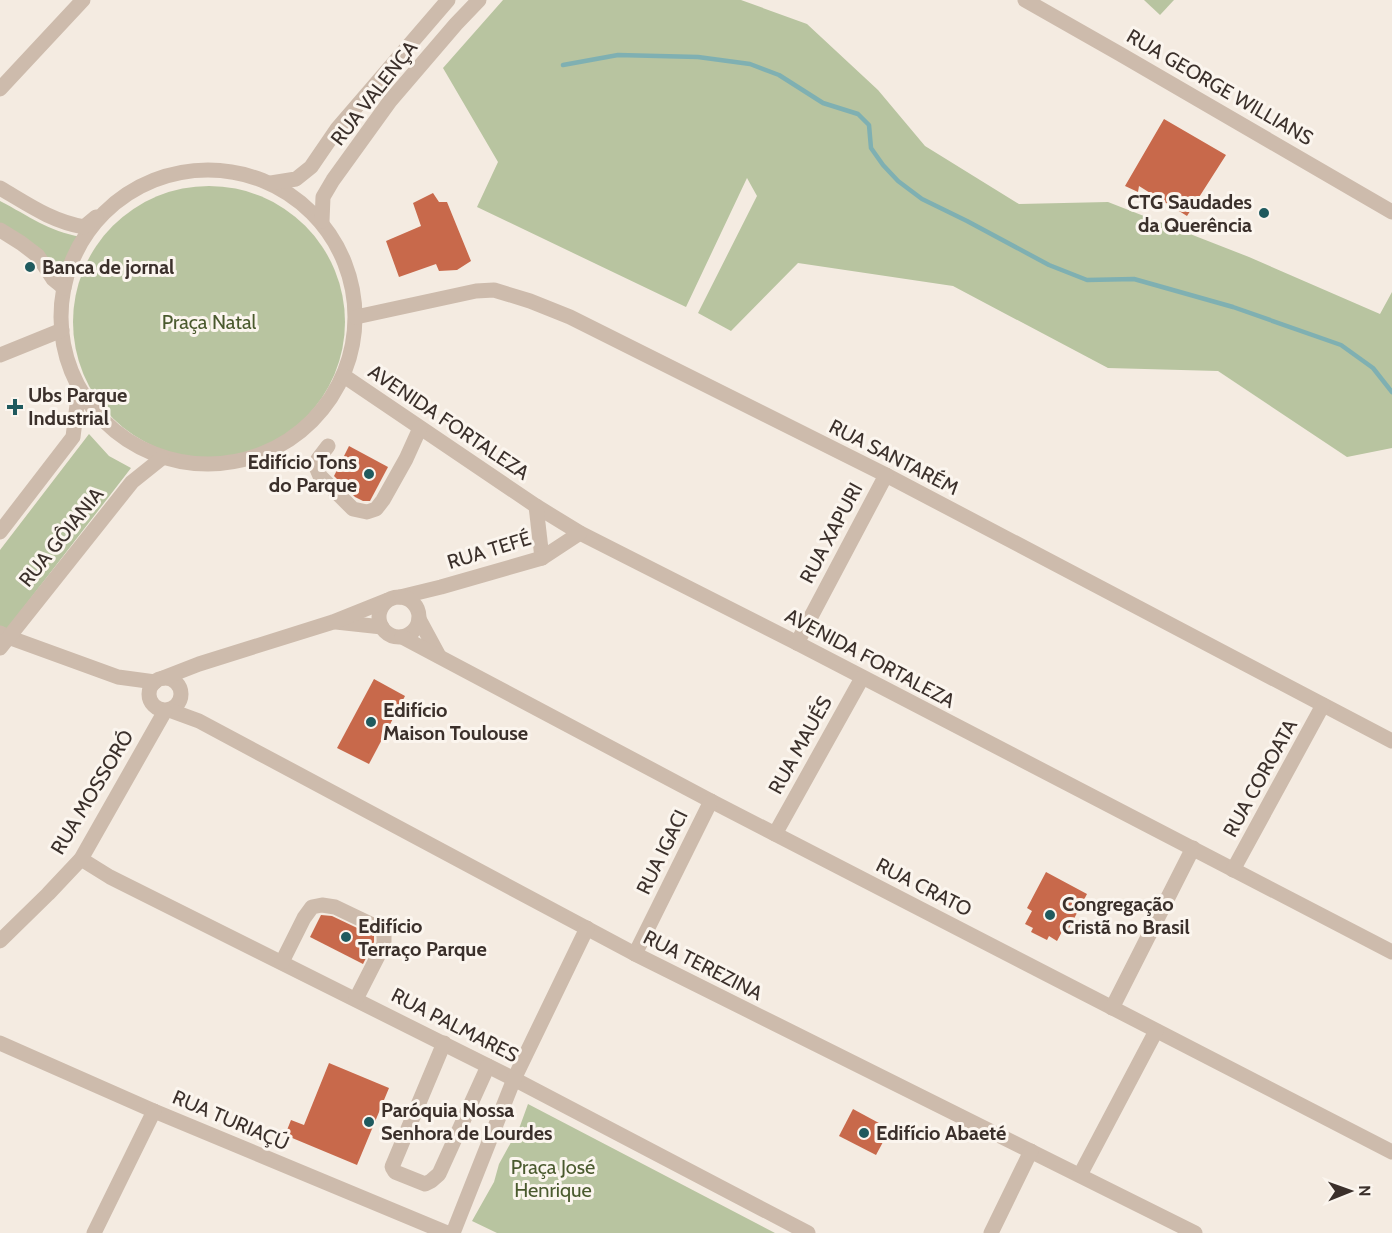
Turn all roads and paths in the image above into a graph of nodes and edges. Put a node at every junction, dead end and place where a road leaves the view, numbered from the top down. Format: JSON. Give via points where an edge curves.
{"nodes":[{"id":1,"x":83,"y":0,"type":"edge"},
{"id":2,"x":479,"y":0,"type":"edge"},
{"id":3,"x":1025,"y":0,"type":"edge"},
{"id":4,"x":439,"y":3,"type":"edge"},
{"id":5,"x":456,"y":24,"type":"junction"},
{"id":6,"x":0,"y":89,"type":"edge"},
{"id":7,"x":271,"y":183,"type":"junction"},
{"id":8,"x":0,"y":188,"type":"edge"},
{"id":9,"x":108,"y":208,"type":"junction"},
{"id":10,"x":1392,"y":213,"type":"edge"},
{"id":11,"x":322,"y":221,"type":"junction"},
{"id":12,"x":0,"y":230,"type":"edge"},
{"id":13,"x":64,"y":288,"type":"junction"},
{"id":14,"x":356,"y":318,"type":"junction"},
{"id":15,"x":62,"y":330,"type":"junction"},
{"id":16,"x":0,"y":355,"type":"edge"},
{"id":17,"x":344,"y":376,"type":"junction"},
{"id":18,"x":80,"y":389,"type":"junction"},
{"id":19,"x":420,"y":428,"type":"junction"},
{"id":20,"x":328,"y":446,"type":"dead end"},
{"id":21,"x":162,"y":458,"type":"junction"},
{"id":22,"x":886,"y":475,"type":"junction"},
{"id":23,"x":536,"y":506,"type":"junction"},
{"id":24,"x":0,"y":532,"type":"edge"},
{"id":25,"x":580,"y":532,"type":"junction"},
{"id":26,"x":542,"y":558,"type":"junction"},
{"id":27,"x":441,"y":587,"type":"junction"},
{"id":28,"x":394,"y":598,"type":"junction"},
{"id":29,"x":419,"y":615,"type":"junction"},
{"id":30,"x":333,"y":622,"type":"junction"},
{"id":31,"x":382,"y":627,"type":"junction"},
{"id":32,"x":402,"y":637,"type":"junction"},
{"id":33,"x":3,"y":640,"type":"edge"},
{"id":34,"x":797,"y":643,"type":"junction"},
{"id":35,"x":439,"y":656,"type":"junction"},
{"id":36,"x":199,"y":664,"type":"junction"},
{"id":37,"x":118,"y":677,"type":"junction"},
{"id":38,"x":862,"y":678,"type":"junction"},
{"id":39,"x":159,"y":680,"type":"junction"},
{"id":40,"x":180,"y":692,"type":"junction"},
{"id":41,"x":150,"y":700,"type":"junction"},
{"id":42,"x":1323,"y":705,"type":"junction"},
{"id":43,"x":167,"y":710,"type":"junction"},
{"id":44,"x":200,"y":721,"type":"junction"},
{"id":45,"x":1392,"y":741,"type":"edge"},
{"id":46,"x":711,"y":801,"type":"junction"},
{"id":47,"x":774,"y":834,"type":"junction"},
{"id":48,"x":1193,"y":848,"type":"junction"},
{"id":49,"x":81,"y":859,"type":"junction"},
{"id":50,"x":1233,"y":870,"type":"junction"},
{"id":51,"x":587,"y":928,"type":"junction"},
{"id":52,"x":0,"y":941,"type":"edge"},
{"id":53,"x":1392,"y":952,"type":"edge"},
{"id":54,"x":635,"y":954,"type":"junction"},
{"id":55,"x":282,"y":962,"type":"junction"},
{"id":56,"x":356,"y":999,"type":"junction"},
{"id":57,"x":1112,"y":1008,"type":"junction"},
{"id":58,"x":1156,"y":1031,"type":"junction"},
{"id":59,"x":0,"y":1043,"type":"edge"},
{"id":60,"x":444,"y":1043,"type":"junction"},
{"id":61,"x":488,"y":1066,"type":"junction"},
{"id":62,"x":514,"y":1079,"type":"junction"},
{"id":63,"x":154,"y":1111,"type":"junction"},
{"id":64,"x":1031,"y":1151,"type":"junction"},
{"id":65,"x":1392,"y":1152,"type":"edge"},
{"id":66,"x":1080,"y":1175,"type":"junction"},
{"id":67,"x":94,"y":1233,"type":"edge"},
{"id":68,"x":447,"y":1233,"type":"edge"},
{"id":69,"x":453,"y":1233,"type":"edge"},
{"id":70,"x":808,"y":1233,"type":"edge"},
{"id":71,"x":992,"y":1233,"type":"edge"},
{"id":72,"x":1195,"y":1233,"type":"edge"}],
"edges":[{"from":1,"to":6,"type":"street"},
{"from":2,"to":5,"type":"street","name":"RUA VALENÇA"},
{"from":3,"to":10,"type":"street","name":"RUA GEORGE WILLIANS"},
{"from":4,"to":5,"type":"street"},
{"from":4,"to":7,"type":"street","name":"RUA VALENÇA","via":[[311,167],[296,179]]},
{"from":5,"to":11,"type":"street","name":"RUA VALENÇA","via":[[390,101],[333,180],[323,197]]},
{"from":7,"to":9,"type":"street","via":[[238,171],[203,169],[169,174],[136,187]]},
{"from":7,"to":11,"type":"street","via":[[299,199]]},
{"from":8,"to":9,"type":"street","via":[[67,224],[84,226]]},
{"from":9,"to":13,"type":"street","via":[[83,240]]},
{"from":11,"to":14,"type":"street","via":[[341,250],[352,283]]},
{"from":12,"to":13,"type":"street","via":[[38,256]]},
{"from":13,"to":15,"type":"street"},
{"from":14,"to":17,"type":"street"},
{"from":14,"to":22,"type":"street","name":"RUA SANTARÉM","via":[[494,290],[570,317]]},
{"from":15,"to":16,"type":"street"},
{"from":15,"to":18,"type":"street","via":[[66,357]]},
{"from":17,"to":19,"type":"street","name":"AVENIDA FORTALEZA"},
{"from":17,"to":21,"type":"street","via":[[321,414],[288,442],[249,460],[205,466]]},
{"from":18,"to":21,"type":"street","via":[[101,419],[129,443]]},
{"from":18,"to":24,"type":"street","via":[[73,437]]},
{"from":19,"to":20,"type":"street","via":[[387,493],[376,508],[367,512],[353,509],[320,476],[318,459]]},
{"from":19,"to":23,"type":"street","name":"AVENIDA FORTALEZA"},
{"from":21,"to":33,"type":"street","name":"RUA GÔIANIA","via":[[132,482]]},
{"from":22,"to":34,"type":"street","name":"RUA XAPURI"},
{"from":22,"to":42,"type":"street","name":"RUA SANTARÉM"},
{"from":23,"to":25,"type":"street","name":"AVENIDA FORTALEZA"},
{"from":23,"to":26,"type":"street"},
{"from":25,"to":26,"type":"street","name":"RUA TEFÉ"},
{"from":25,"to":34,"type":"street","name":"AVENIDA FORTALEZA"},
{"from":26,"to":27,"type":"street","name":"RUA TEFÉ"},
{"from":27,"to":28,"type":"street","name":"RUA TEFÉ"},
{"from":27,"to":29,"type":"street","name":"RUA TEFÉ"},
{"from":28,"to":29,"type":"street","via":[[411,601]]},
{"from":28,"to":30,"type":"street","name":"RUA TEFÉ"},
{"from":28,"to":31,"type":"street","via":[[384,604],[379,615]]},
{"from":29,"to":32,"type":"street","via":[[414,631]]},
{"from":29,"to":35,"type":"street"},
{"from":30,"to":31,"type":"street","name":"RUA TEFÉ"},
{"from":30,"to":36,"type":"street","name":"RUA TEFÉ"},
{"from":31,"to":32,"type":"street","via":[[390,635]]},
{"from":32,"to":35,"type":"street","name":"RUA CRATO"},
{"from":33,"to":37,"type":"street"},
{"from":34,"to":38,"type":"street","name":"AVENIDA FORTALEZA"},
{"from":35,"to":46,"type":"street","name":"RUA CRATO"},
{"from":36,"to":39,"type":"street","name":"RUA TEFÉ"},
{"from":36,"to":40,"type":"street"},
{"from":37,"to":39,"type":"street"},
{"from":37,"to":41,"type":"street"},
{"from":38,"to":47,"type":"street","name":"RUA MAUÉS"},
{"from":38,"to":48,"type":"street","name":"AVENIDA FORTALEZA"},
{"from":39,"to":40,"type":"street","via":[[173,680]]},
{"from":39,"to":41,"type":"street","via":[[149,690]]},
{"from":40,"to":43,"type":"street","via":[[177,705]]},
{"from":40,"to":44,"type":"street","name":"RUA TEREZINA"},
{"from":41,"to":43,"type":"street","via":[[155,707]]},
{"from":42,"to":45,"type":"street","name":"RUA SANTARÉM"},
{"from":42,"to":50,"type":"street","name":"RUA COROATA"},
{"from":43,"to":44,"type":"street","name":"RUA TEREZINA"},
{"from":43,"to":49,"type":"street","name":"RUA MOSSORÓ"},
{"from":44,"to":51,"type":"street","name":"RUA TEREZINA"},
{"from":46,"to":47,"type":"street","name":"RUA CRATO"},
{"from":46,"to":54,"type":"street","name":"RUA IGACI"},
{"from":47,"to":57,"type":"street","name":"RUA CRATO"},
{"from":48,"to":50,"type":"street","name":"AVENIDA FORTALEZA"},
{"from":48,"to":57,"type":"street"},
{"from":49,"to":52,"type":"street","name":"RUA MOSSORÓ"},
{"from":49,"to":55,"type":"street","name":"RUA PALMARES"},
{"from":50,"to":53,"type":"street","name":"AVENIDA FORTALEZA"},
{"from":51,"to":54,"type":"street","name":"RUA TEREZINA"},
{"from":51,"to":62,"type":"street"},
{"from":54,"to":64,"type":"street","name":"RUA TEREZINA"},
{"from":55,"to":56,"type":"street","name":"RUA PALMARES"},
{"from":55,"to":56,"type":"street","via":[[312,907],[334,907],[381,929],[384,944]]},
{"from":56,"to":60,"type":"street","name":"RUA PALMARES"},
{"from":57,"to":58,"type":"street","name":"RUA CRATO"},
{"from":58,"to":65,"type":"street","name":"RUA CRATO"},
{"from":58,"to":66,"type":"street"},
{"from":59,"to":63,"type":"street","name":"RUA TURIAÇÚ"},
{"from":60,"to":61,"type":"street","name":"RUA PALMARES"},
{"from":60,"to":61,"type":"street","via":[[392,1167],[395,1172],[425,1184],[439,1174]]},
{"from":61,"to":62,"type":"street","name":"RUA PALMARES"},
{"from":62,"to":69,"type":"street"},
{"from":62,"to":70,"type":"street","name":"RUA PALMARES"},
{"from":63,"to":67,"type":"street"},
{"from":63,"to":68,"type":"street","name":"RUA TURIAÇÚ"},
{"from":64,"to":66,"type":"street","name":"RUA TEREZINA"},
{"from":64,"to":71,"type":"street"},
{"from":66,"to":72,"type":"street","name":"RUA TEREZINA"}]}
